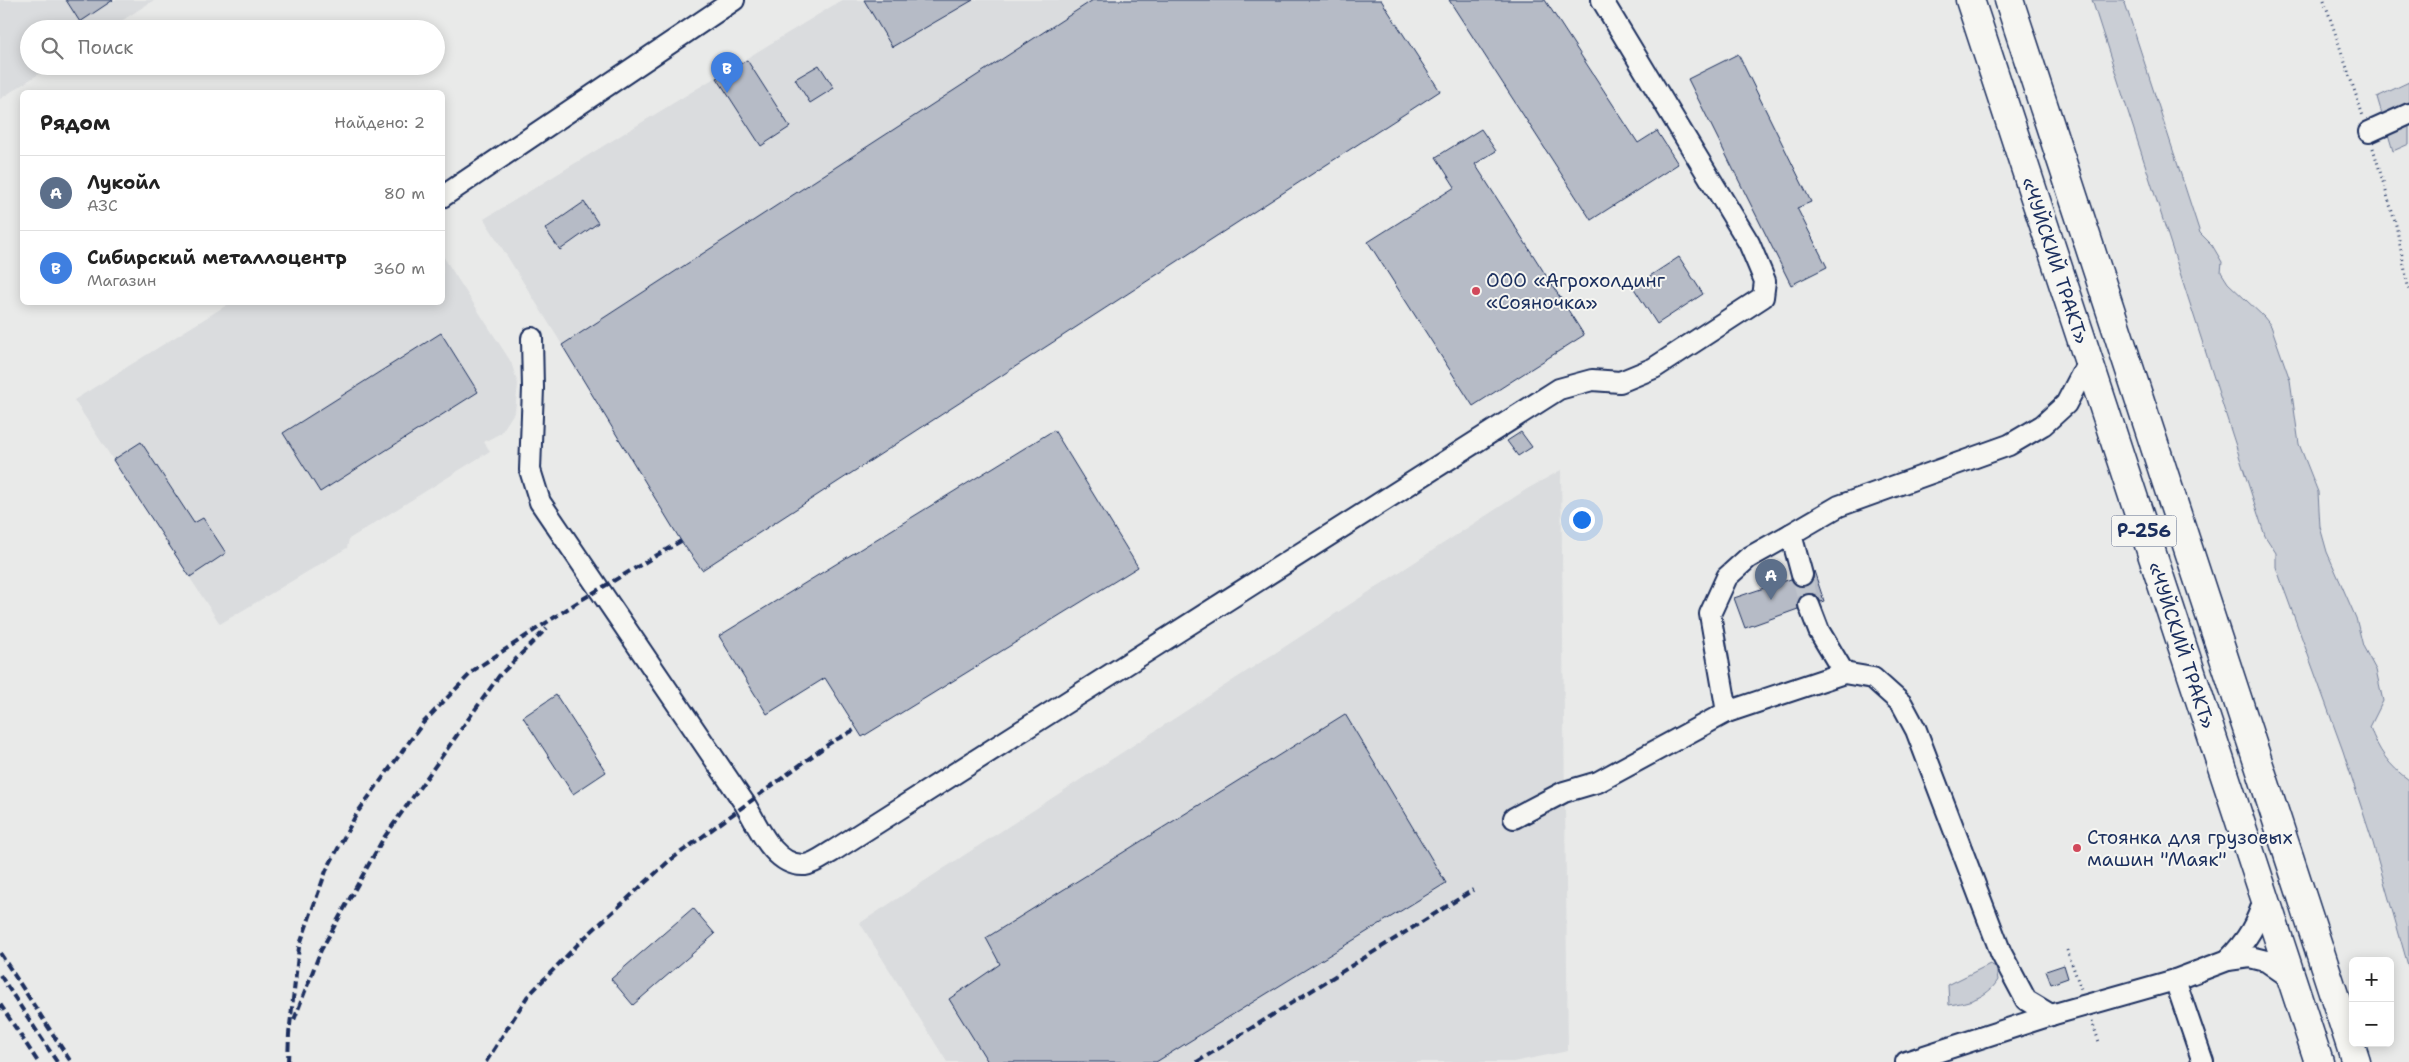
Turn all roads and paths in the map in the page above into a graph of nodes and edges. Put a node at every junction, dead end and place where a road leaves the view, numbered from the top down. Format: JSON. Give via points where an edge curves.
{"nodes":[{"id":1,"x":734,"y":0,"type":"edge"},
{"id":2,"x":1602,"y":0,"type":"edge"},
{"id":3,"x":1970,"y":0,"type":"edge"},
{"id":4,"x":2009,"y":0,"type":"edge"},
{"id":5,"x":2409,"y":114,"type":"edge"},
{"id":6,"x":2369,"y":132,"type":"dead end"},
{"id":7,"x":445,"y":195,"type":"edge"},
{"id":8,"x":532,"y":338,"type":"dead end"},
{"id":9,"x":2088,"y":362,"type":"junction"},
{"id":10,"x":1792,"y":534,"type":"junction"},
{"id":11,"x":1802,"y":575,"type":"tunnel mouth"},
{"id":12,"x":1809,"y":605,"type":"tunnel mouth"},
{"id":13,"x":1844,"y":673,"type":"junction"},
{"id":14,"x":1727,"y":712,"type":"junction"},
{"id":15,"x":1514,"y":818,"type":"dead end"},
{"id":16,"x":2265,"y":897,"type":"junction"},
{"id":17,"x":2228,"y":960,"type":"junction"},
{"id":18,"x":2292,"y":979,"type":"junction"},
{"id":19,"x":2175,"y":980,"type":"junction"},
{"id":20,"x":2051,"y":1015,"type":"junction"},
{"id":21,"x":1906,"y":1062,"type":"edge"},
{"id":22,"x":2203,"y":1062,"type":"edge"},
{"id":23,"x":2319,"y":1062,"type":"edge"},
{"id":24,"x":2356,"y":1062,"type":"edge"}],
"edges":[{"from":1,"to":7,"type":"street"},
{"from":2,"to":8,"type":"street","via":[[1749,243],[1765,280],[1763,297],[1654,368],[1620,382],[1592,380],[1559,389],[833,851],[806,865],[786,861],[768,844],[745,804],[540,502],[530,470]]},
{"from":3,"to":9,"type":"highway","name":"«ЧУЙСКИЙ ТРАКТ»","number":"Р-256"},
{"from":4,"to":24,"type":"highway","name":"«ЧУЙСКИЙ ТРАКТ»","number":"Р-256"},
{"from":5,"to":6,"type":"street"},
{"from":9,"to":10,"type":"street","via":[[2066,404],[2043,425],[2009,445],[1838,506]]},
{"from":9,"to":16,"type":"highway","name":"«ЧУЙСКИЙ ТРАКТ»","number":"Р-256"},
{"from":10,"to":11,"type":"street"},
{"from":10,"to":14,"type":"street","via":[[1748,558],[1726,577],[1710,614]]},
{"from":12,"to":13,"type":"street","via":[[1819,631]]},
{"from":13,"to":14,"type":"street"},
{"from":13,"to":20,"type":"street","via":[[1873,678],[1902,704],[1916,730],[2001,953],[2026,1000]]},
{"from":14,"to":15,"type":"street","via":[[1598,782],[1564,792]]},
{"from":16,"to":17,"type":"street","via":[[2248,939]]},
{"from":16,"to":18,"type":"highway","name":"«ЧУЙСКИЙ ТРАКТ»","number":"Р-256"},
{"from":17,"to":18,"type":"street","via":[[2250,957],[2266,962]]},
{"from":17,"to":19,"type":"street"},
{"from":18,"to":23,"type":"highway","name":"«ЧУЙСКИЙ ТРАКТ»","number":"Р-256"},
{"from":19,"to":20,"type":"street"},
{"from":19,"to":22,"type":"street"},
{"from":20,"to":21,"type":"street"}]}
